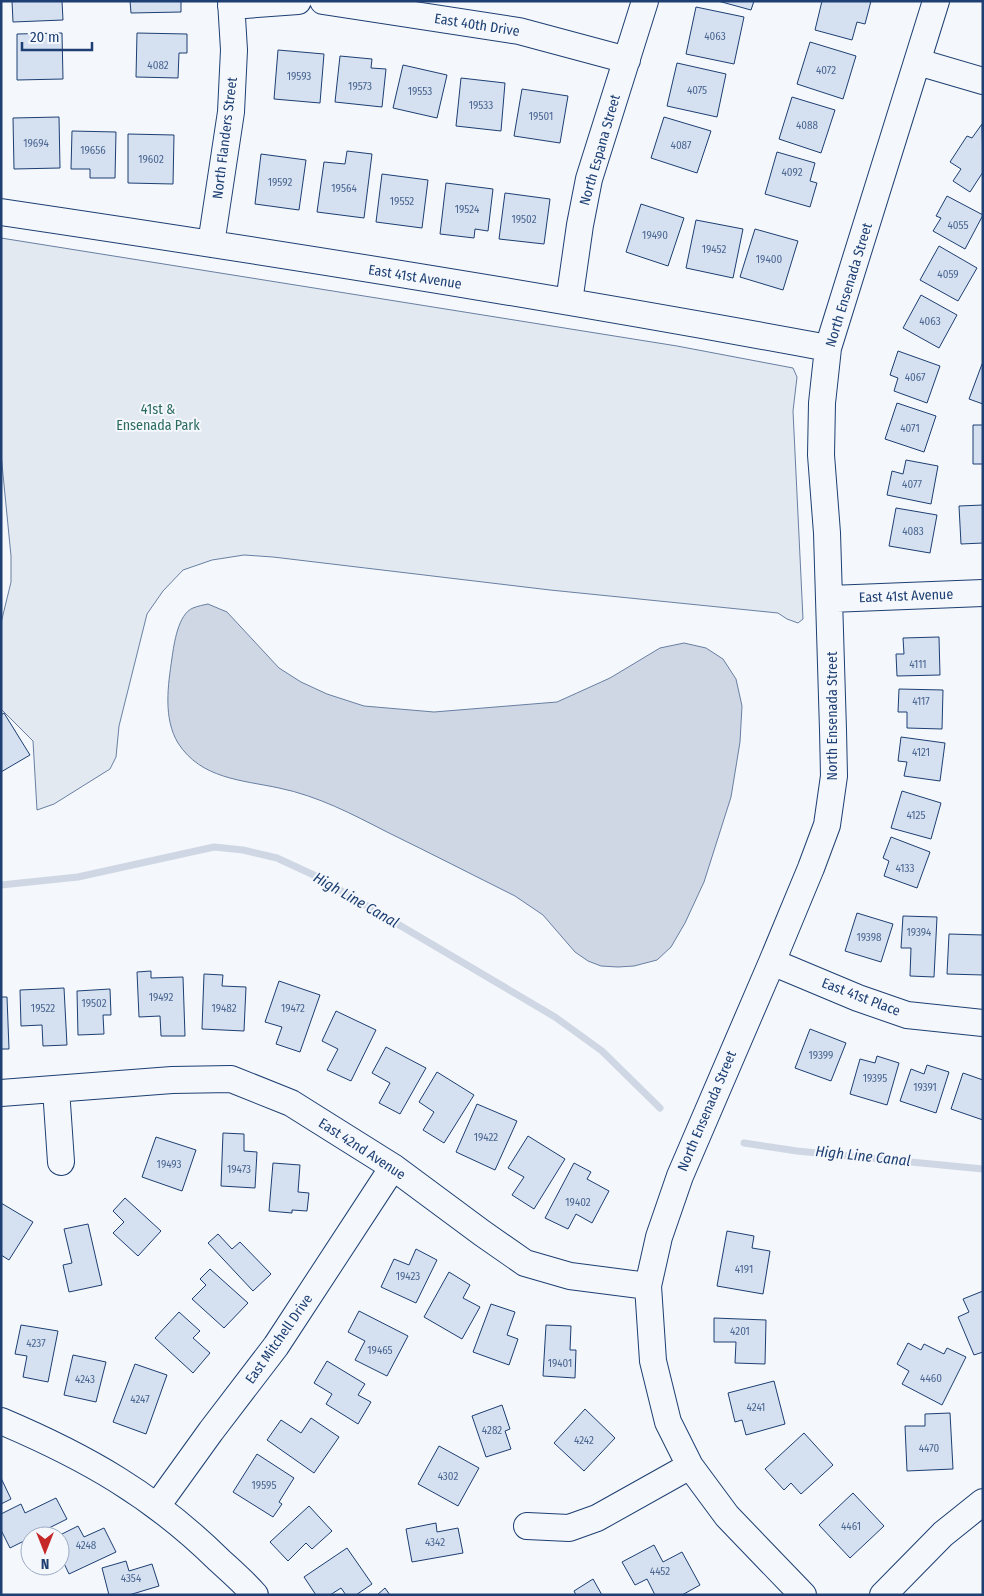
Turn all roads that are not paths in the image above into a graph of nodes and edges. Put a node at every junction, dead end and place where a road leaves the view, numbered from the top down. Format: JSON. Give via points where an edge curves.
{"nodes":[{"id":1,"x":298,"y":1,"type":"edge"},
{"id":2,"x":324,"y":1,"type":"edge"},
{"id":3,"x":646,"y":1,"type":"edge"},
{"id":4,"x":936,"y":1,"type":"edge"},
{"id":5,"x":231,"y":4,"type":"edge"},
{"id":6,"x":628,"y":60,"type":"junction"},
{"id":7,"x":918,"y":62,"type":"junction"},
{"id":8,"x":983,"y":81,"type":"edge"},
{"id":9,"x":1,"y":212,"type":"edge"},
{"id":10,"x":211,"y":244,"type":"junction"},
{"id":11,"x":570,"y":302,"type":"junction"},
{"id":12,"x":828,"y":348,"type":"junction"},
{"id":13,"x":983,"y":593,"type":"edge"},
{"id":14,"x":830,"y":599,"type":"junction"},
{"id":15,"x":772,"y":962,"type":"junction"},
{"id":16,"x":983,"y":1023,"type":"edge"},
{"id":17,"x":56,"y":1089,"type":"junction"},
{"id":18,"x":1,"y":1094,"type":"edge"},
{"id":19,"x":60,"y":1162,"type":"dead end"},
{"id":20,"x":393,"y":1167,"type":"junction"},
{"id":21,"x":648,"y":1286,"type":"junction"},
{"id":22,"x":1,"y":1421,"type":"edge"},
{"id":23,"x":690,"y":1466,"type":"junction"},
{"id":24,"x":983,"y":1502,"type":"edge"},
{"id":25,"x":158,"y":1506,"type":"junction"},
{"id":26,"x":527,"y":1526,"type":"dead end"},
{"id":27,"x":254,"y":1595,"type":"edge"},
{"id":28,"x":803,"y":1595,"type":"edge"},
{"id":29,"x":884,"y":1595,"type":"edge"}],
"edges":[{"from":1,"to":5,"type":"street"},
{"from":2,"to":6,"type":"street","name":"East 40th Drive","via":[[519,31]]},
{"from":3,"to":6,"type":"street","name":"North Espana Street"},
{"from":4,"to":7,"type":"street","name":"North Ensenada Street"},
{"from":5,"to":10,"type":"street","name":"North Flanders Street","via":[[234,50],[231,112]]},
{"from":6,"to":11,"type":"street","name":"North Espana Street","via":[[589,179]]},
{"from":7,"to":8,"type":"street"},
{"from":7,"to":12,"type":"street","name":"North Ensenada Street"},
{"from":9,"to":10,"type":"street","name":"East 41st Avenue"},
{"from":10,"to":11,"type":"street","name":"East 41st Avenue"},
{"from":11,"to":12,"type":"street","name":"East 41st Avenue"},
{"from":12,"to":14,"type":"street","name":"North Ensenada Street","via":[[820,455]]},
{"from":13,"to":14,"type":"street","name":"East 41st Avenue"},
{"from":14,"to":15,"type":"street","name":"North Ensenada Street","via":[[834,776],[827,825]]},
{"from":15,"to":16,"type":"street","name":"East 41st Place","via":[[907,1015]]},
{"from":15,"to":21,"type":"street","name":"North Ensenada Street","via":[[685,1165],[659,1237]]},
{"from":17,"to":18,"type":"street","name":"East 42nd Avenue"},
{"from":17,"to":19,"type":"street"},
{"from":17,"to":20,"type":"street","name":"East 42nd Avenue","via":[[231,1079],[291,1103]]},
{"from":20,"to":21,"type":"street","name":"East 42nd Avenue","via":[[525,1263],[570,1276]]},
{"from":20,"to":25,"type":"street","name":"East Mitchell Drive","via":[[276,1346]]},
{"from":21,"to":23,"type":"street","name":"North Ensenada Street","via":[[654,1361],[668,1422]]},
{"from":22,"to":25,"type":"street","via":[[81,1458]]},
{"from":23,"to":26,"type":"street","via":[[597,1518],[570,1528]]},
{"from":23,"to":28,"type":"street","name":"North Ensenada Street","via":[[727,1516]]},
{"from":24,"to":29,"type":"street","via":[[943,1534]]},
{"from":25,"to":27,"type":"street","via":[[197,1538]]}]}
